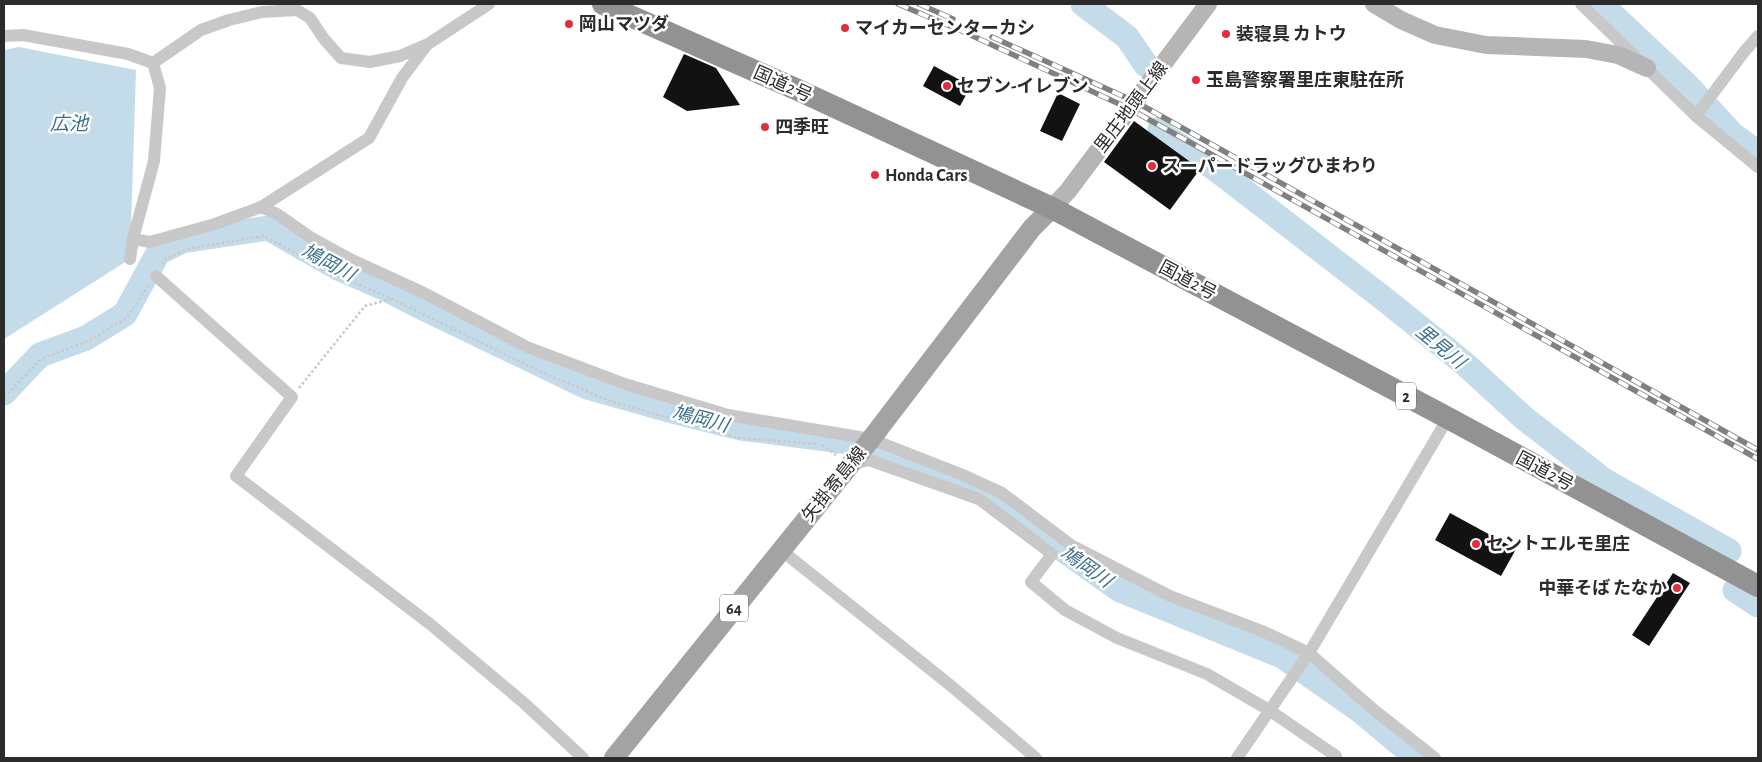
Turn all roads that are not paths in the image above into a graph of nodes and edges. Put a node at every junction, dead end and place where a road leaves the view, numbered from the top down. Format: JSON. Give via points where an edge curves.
{"nodes":[{"id":1,"x":489,"y":4,"type":"edge"},
{"id":2,"x":603,"y":4,"type":"edge"},
{"id":3,"x":1208,"y":4,"type":"edge"},
{"id":4,"x":1374,"y":4,"type":"edge"},
{"id":5,"x":1581,"y":4,"type":"edge"},
{"id":6,"x":4,"y":36,"type":"edge"},
{"id":7,"x":1758,"y":36,"type":"edge"},
{"id":8,"x":428,"y":44,"type":"junction"},
{"id":9,"x":153,"y":63,"type":"junction"},
{"id":10,"x":1647,"y":68,"type":"junction"},
{"id":11,"x":1696,"y":116,"type":"junction"},
{"id":12,"x":1758,"y":167,"type":"edge"},
{"id":13,"x":261,"y":207,"type":"junction"},
{"id":14,"x":1052,"y":208,"type":"junction"},
{"id":15,"x":133,"y":239,"type":"junction"},
{"id":16,"x":130,"y":258,"type":"dead end"},
{"id":17,"x":156,"y":276,"type":"road end"},
{"id":18,"x":1448,"y":418,"type":"junction"},
{"id":19,"x":870,"y":439,"type":"junction"},
{"id":20,"x":852,"y":461,"type":"junction"},
{"id":21,"x":781,"y":550,"type":"junction"},
{"id":22,"x":1758,"y":586,"type":"edge"},
{"id":23,"x":1309,"y":653,"type":"junction"},
{"id":24,"x":1268,"y":710,"type":"junction"},
{"id":25,"x":1336,"y":756,"type":"dead end"},
{"id":26,"x":583,"y":758,"type":"edge"},
{"id":27,"x":614,"y":758,"type":"edge"},
{"id":28,"x":1036,"y":758,"type":"edge"},
{"id":29,"x":1237,"y":758,"type":"edge"},
{"id":30,"x":1435,"y":758,"type":"edge"}],
"edges":[{"from":1,"to":8,"type":"street"},
{"from":2,"to":14,"type":"highway","name":"国道2号","number":"2"},
{"from":3,"to":14,"type":"street","name":"里庄地頭上線","via":[[1068,192]]},
{"from":4,"to":10,"type":"street","via":[[1435,35],[1486,45],[1586,49],[1618,55]]},
{"from":5,"to":10,"type":"street"},
{"from":6,"to":9,"type":"street","via":[[23,35],[128,54]]},
{"from":7,"to":11,"type":"street"},
{"from":8,"to":9,"type":"street","via":[[400,56],[370,62],[341,58],[310,18],[297,10],[262,12],[201,30]]},
{"from":8,"to":13,"type":"street","via":[[402,78],[369,138]]},
{"from":9,"to":15,"type":"street","via":[[160,88],[154,160]]},
{"from":10,"to":11,"type":"street"},
{"from":11,"to":12,"type":"street"},
{"from":13,"to":15,"type":"street","via":[[150,242]]},
{"from":13,"to":19,"type":"street","via":[[350,259],[527,347],[625,384],[728,415]]},
{"from":14,"to":18,"type":"highway","name":"国道2号","number":"2"},
{"from":14,"to":19,"type":"main road","name":"矢掛寄島線","number":"64","via":[[1032,228]]},
{"from":15,"to":16,"type":"street"},
{"from":17,"to":26,"type":"street","via":[[292,397],[236,476],[430,624],[524,703]]},
{"from":18,"to":22,"type":"highway","name":"国道2号","number":"2"},
{"from":18,"to":23,"type":"street"},
{"from":19,"to":20,"type":"main road","name":"矢掛寄島線","number":"64"},
{"from":19,"to":23,"type":"street","via":[[1002,493],[1071,545],[1170,596],[1262,631]]},
{"from":20,"to":21,"type":"main road","name":"矢掛寄島線","number":"64"},
{"from":20,"to":24,"type":"street","via":[[869,460],[979,499],[1052,554],[1031,582],[1065,610],[1116,638],[1206,674]]},
{"from":21,"to":27,"type":"main road","name":"矢掛寄島線","number":"64"},
{"from":21,"to":28,"type":"street"},
{"from":23,"to":24,"type":"street"},
{"from":23,"to":30,"type":"street"},
{"from":24,"to":25,"type":"street"},
{"from":24,"to":29,"type":"street"}]}
